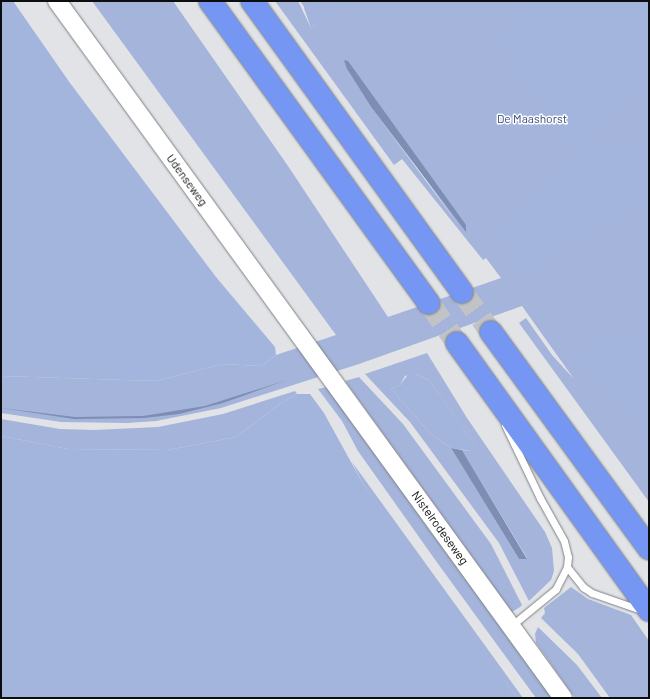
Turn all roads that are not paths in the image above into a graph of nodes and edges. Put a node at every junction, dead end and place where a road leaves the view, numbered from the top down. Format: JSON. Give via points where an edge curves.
{"nodes":[{"id":1,"x":56,"y":1,"type":"edge"},
{"id":2,"x":210,"y":1,"type":"edge"},
{"id":3,"x":252,"y":1,"type":"edge"},
{"id":4,"x":462,"y":292,"type":"tunnel mouth"},
{"id":5,"x":428,"y":303,"type":"tunnel mouth"},
{"id":6,"x":491,"y":332,"type":"tunnel mouth"},
{"id":7,"x":457,"y":343,"type":"tunnel mouth"},
{"id":8,"x":317,"y":359,"type":"joint"},
{"id":9,"x":480,"y":375,"type":"junction"},
{"id":10,"x":649,"y":549,"type":"edge"},
{"id":11,"x":567,"y":568,"type":"junction"},
{"id":12,"x":649,"y":611,"type":"edge"},
{"id":13,"x":511,"y":626,"type":"junction"},
{"id":14,"x":563,"y":698,"type":"edge"}],
"edges":[{"from":1,"to":8,"type":"street","name":"Udenseweg"},
{"from":2,"to":5,"type":"highway"},
{"from":3,"to":4,"type":"highway"},
{"from":6,"to":10,"type":"highway"},
{"from":7,"to":9,"type":"highway"},
{"from":8,"to":13,"type":"street","name":"Nistelrodeseweg"},
{"from":9,"to":11,"type":"lane","via":[[564,541]]},
{"from":9,"to":12,"type":"highway"},
{"from":11,"to":12,"type":"lane","via":[[592,593],[613,602]]},
{"from":11,"to":13,"type":"lane","via":[[556,589]]},
{"from":13,"to":14,"type":"street","name":"Nistelrodeseweg"}]}
